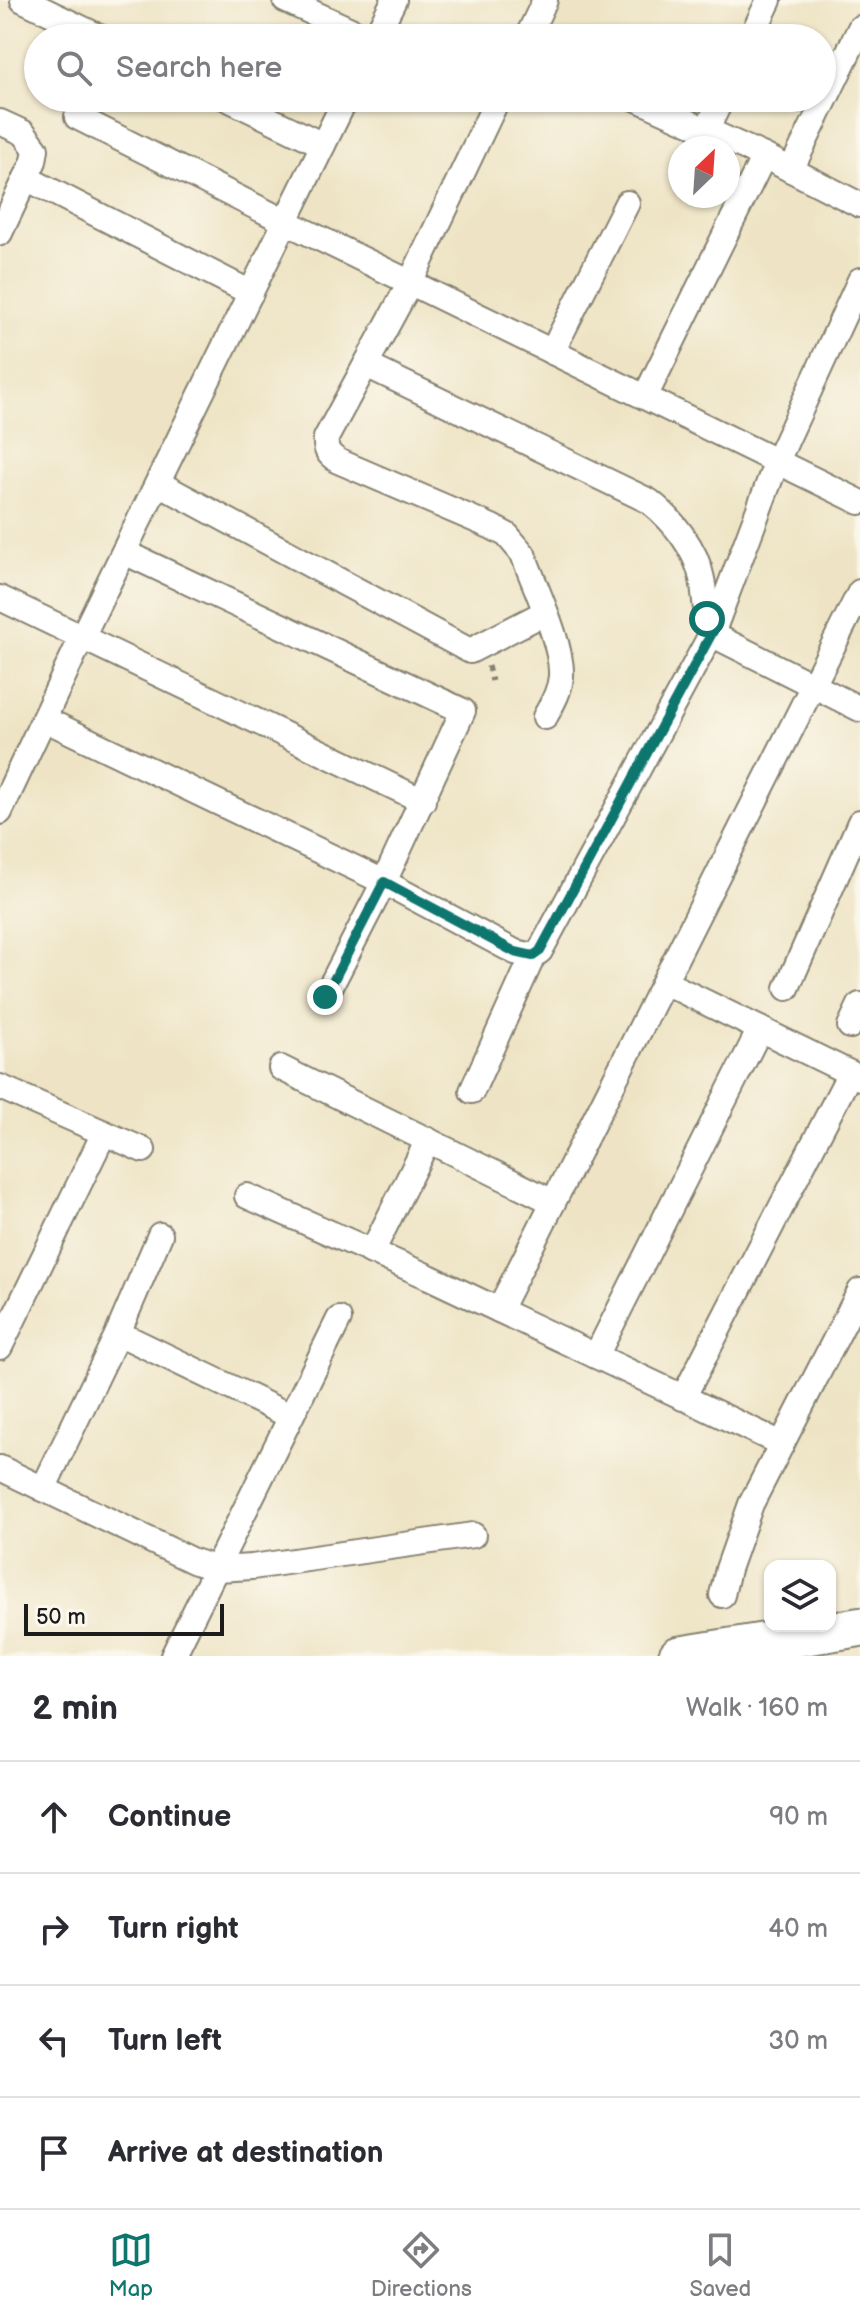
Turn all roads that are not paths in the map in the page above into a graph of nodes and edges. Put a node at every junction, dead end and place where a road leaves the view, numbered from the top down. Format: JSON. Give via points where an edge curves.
{"nodes":[{"id":1,"x":23,"y":0,"type":"edge"},
{"id":2,"x":285,"y":0,"type":"edge"},
{"id":3,"x":394,"y":0,"type":"edge"},
{"id":4,"x":545,"y":0,"type":"edge"},
{"id":5,"x":769,"y":0,"type":"edge"},
{"id":6,"x":73,"y":24,"type":"edge"},
{"id":7,"x":337,"y":24,"type":"edge"},
{"id":8,"x":382,"y":24,"type":"edge"},
{"id":9,"x":534,"y":24,"type":"edge"},
{"id":10,"x":758,"y":24,"type":"edge"},
{"id":11,"x":860,"y":28,"type":"edge"},
{"id":12,"x":836,"y":77,"type":"edge"},
{"id":13,"x":255,"y":112,"type":"edge"},
{"id":14,"x":339,"y":112,"type":"edge"},
{"id":15,"x":491,"y":112,"type":"edge"},
{"id":16,"x":665,"y":112,"type":"edge"},
{"id":17,"x":715,"y":112,"type":"edge"},
{"id":18,"x":819,"y":112,"type":"edge"},
{"id":19,"x":77,"y":117,"type":"dead end"},
{"id":20,"x":0,"y":122,"type":"edge"},
{"id":21,"x":706,"y":131,"type":"junction"},
{"id":22,"x":323,"y":145,"type":"junction"},
{"id":23,"x":764,"y":156,"type":"junction"},
{"id":24,"x":791,"y":170,"type":"junction"},
{"id":25,"x":26,"y":178,"type":"junction"},
{"id":26,"x":627,"y":203,"type":"dead end"},
{"id":27,"x":860,"y":205,"type":"edge"},
{"id":28,"x":286,"y":222,"type":"junction"},
{"id":29,"x":0,"y":233,"type":"edge"},
{"id":30,"x":860,"y":280,"type":"edge"},
{"id":31,"x":410,"y":283,"type":"junction"},
{"id":32,"x":251,"y":293,"type":"junction"},
{"id":33,"x":552,"y":352,"type":"junction"},
{"id":34,"x":366,"y":365,"type":"junction"},
{"id":35,"x":645,"y":397,"type":"junction"},
{"id":36,"x":777,"y":461,"type":"junction"},
{"id":37,"x":158,"y":483,"type":"junction"},
{"id":38,"x":860,"y":502,"type":"edge"},
{"id":39,"x":124,"y":552,"type":"junction"},
{"id":40,"x":860,"y":592,"type":"edge"},
{"id":41,"x":0,"y":598,"type":"edge"},
{"id":42,"x":544,"y":613,"type":"junction"},
{"id":43,"x":713,"y":631,"type":"junction"},
{"id":44,"x":82,"y":637,"type":"junction"},
{"id":45,"x":812,"y":686,"type":"junction"},
{"id":46,"x":860,"y":709,"type":"edge"},
{"id":47,"x":545,"y":717,"type":"dead end"},
{"id":48,"x":44,"y":719,"type":"junction"},
{"id":49,"x":423,"y":801,"type":"junction"},
{"id":50,"x":0,"y":812,"type":"edge"},
{"id":51,"x":860,"y":822,"type":"edge"},
{"id":52,"x":384,"y":882,"type":"junction"},
{"id":53,"x":533,"y":956,"type":"junction"},
{"id":54,"x":664,"y":982,"type":"junction"},
{"id":55,"x":787,"y":988,"type":"dead end"},
{"id":56,"x":325,"y":997,"type":"dead end"},
{"id":57,"x":760,"y":1029,"type":"junction"},
{"id":58,"x":281,"y":1068,"type":"dead end"},
{"id":59,"x":855,"y":1076,"type":"edge"},
{"id":60,"x":0,"y":1087,"type":"edge"},
{"id":61,"x":472,"y":1091,"type":"dead end"},
{"id":62,"x":104,"y":1133,"type":"junction"},
{"id":63,"x":428,"y":1140,"type":"junction"},
{"id":64,"x":143,"y":1150,"type":"dead end"},
{"id":65,"x":247,"y":1196,"type":"dead end"},
{"id":66,"x":553,"y":1202,"type":"junction"},
{"id":67,"x":160,"y":1235,"type":"dead end"},
{"id":68,"x":372,"y":1252,"type":"junction"},
{"id":69,"x":860,"y":1291,"type":"edge"},
{"id":70,"x":499,"y":1310,"type":"junction"},
{"id":71,"x":339,"y":1319,"type":"dead end"},
{"id":72,"x":118,"y":1333,"type":"junction"},
{"id":73,"x":0,"y":1347,"type":"edge"},
{"id":74,"x":596,"y":1356,"type":"junction"},
{"id":75,"x":683,"y":1398,"type":"junction"},
{"id":76,"x":290,"y":1416,"type":"junction"},
{"id":77,"x":782,"y":1444,"type":"junction"},
{"id":78,"x":0,"y":1468,"type":"edge"},
{"id":79,"x":43,"y":1489,"type":"junction"},
{"id":80,"x":473,"y":1535,"type":"dead end"},
{"id":81,"x":217,"y":1569,"type":"junction"},
{"id":82,"x":722,"y":1595,"type":"dead end"},
{"id":83,"x":860,"y":1627,"type":"edge"},
{"id":84,"x":173,"y":1656,"type":"edge"},
{"id":85,"x":678,"y":1656,"type":"edge"}],
"edges":[{"from":1,"to":6,"type":"street"},
{"from":2,"to":7,"type":"street"},
{"from":3,"to":8,"type":"street"},
{"from":4,"to":9,"type":"street"},
{"from":5,"to":10,"type":"street"},
{"from":11,"to":12,"type":"street"},
{"from":13,"to":22,"type":"street"},
{"from":14,"to":22,"type":"street"},
{"from":15,"to":31,"type":"street"},
{"from":16,"to":21,"type":"street"},
{"from":17,"to":21,"type":"street"},
{"from":18,"to":24,"type":"street"},
{"from":19,"to":28,"type":"street"},
{"from":20,"to":25,"type":"street","via":[[24,133],[36,149]]},
{"from":21,"to":23,"type":"street"},
{"from":22,"to":28,"type":"street"},
{"from":23,"to":24,"type":"street"},
{"from":23,"to":35,"type":"street"},
{"from":24,"to":27,"type":"street"},
{"from":25,"to":29,"type":"street"},
{"from":25,"to":32,"type":"street"},
{"from":26,"to":33,"type":"street"},
{"from":28,"to":31,"type":"street"},
{"from":28,"to":32,"type":"street"},
{"from":30,"to":36,"type":"street"},
{"from":31,"to":33,"type":"street"},
{"from":31,"to":34,"type":"street"},
{"from":32,"to":37,"type":"street"},
{"from":33,"to":35,"type":"street"},
{"from":34,"to":42,"type":"street","via":[[326,438],[329,455],[507,535],[523,554]]},
{"from":34,"to":43,"type":"street","via":[[649,501],[692,552]]},
{"from":35,"to":36,"type":"street"},
{"from":36,"to":38,"type":"street"},
{"from":36,"to":43,"type":"street"},
{"from":37,"to":39,"type":"street"},
{"from":37,"to":42,"type":"street","via":[[470,651]]},
{"from":39,"to":44,"type":"street"},
{"from":39,"to":49,"type":"street","via":[[463,711]]},
{"from":40,"to":45,"type":"street"},
{"from":41,"to":44,"type":"street"},
{"from":42,"to":47,"type":"street","via":[[561,672]]},
{"from":43,"to":45,"type":"street"},
{"from":43,"to":53,"type":"street"},
{"from":44,"to":48,"type":"street"},
{"from":44,"to":49,"type":"street"},
{"from":45,"to":46,"type":"street"},
{"from":45,"to":54,"type":"street"},
{"from":48,"to":50,"type":"street"},
{"from":48,"to":52,"type":"street"},
{"from":49,"to":52,"type":"street"},
{"from":51,"to":55,"type":"street"},
{"from":52,"to":53,"type":"street","via":[[515,952]]},
{"from":52,"to":56,"type":"street"},
{"from":53,"to":61,"type":"street"},
{"from":54,"to":57,"type":"street"},
{"from":54,"to":66,"type":"street"},
{"from":57,"to":59,"type":"street"},
{"from":57,"to":74,"type":"street"},
{"from":58,"to":63,"type":"street"},
{"from":59,"to":75,"type":"street"},
{"from":60,"to":62,"type":"street"},
{"from":62,"to":64,"type":"street"},
{"from":62,"to":73,"type":"street"},
{"from":63,"to":66,"type":"street"},
{"from":63,"to":68,"type":"street"},
{"from":65,"to":68,"type":"street"},
{"from":66,"to":70,"type":"street"},
{"from":67,"to":72,"type":"street"},
{"from":68,"to":70,"type":"street"},
{"from":69,"to":77,"type":"street"},
{"from":70,"to":74,"type":"street"},
{"from":71,"to":76,"type":"street"},
{"from":72,"to":76,"type":"street"},
{"from":72,"to":79,"type":"street"},
{"from":74,"to":75,"type":"street"},
{"from":75,"to":77,"type":"street"},
{"from":76,"to":81,"type":"street"},
{"from":77,"to":82,"type":"street","via":[[739,1533]]},
{"from":78,"to":79,"type":"street"},
{"from":79,"to":81,"type":"street"},
{"from":80,"to":81,"type":"street"},
{"from":81,"to":84,"type":"street"},
{"from":83,"to":85,"type":"main road"}]}
